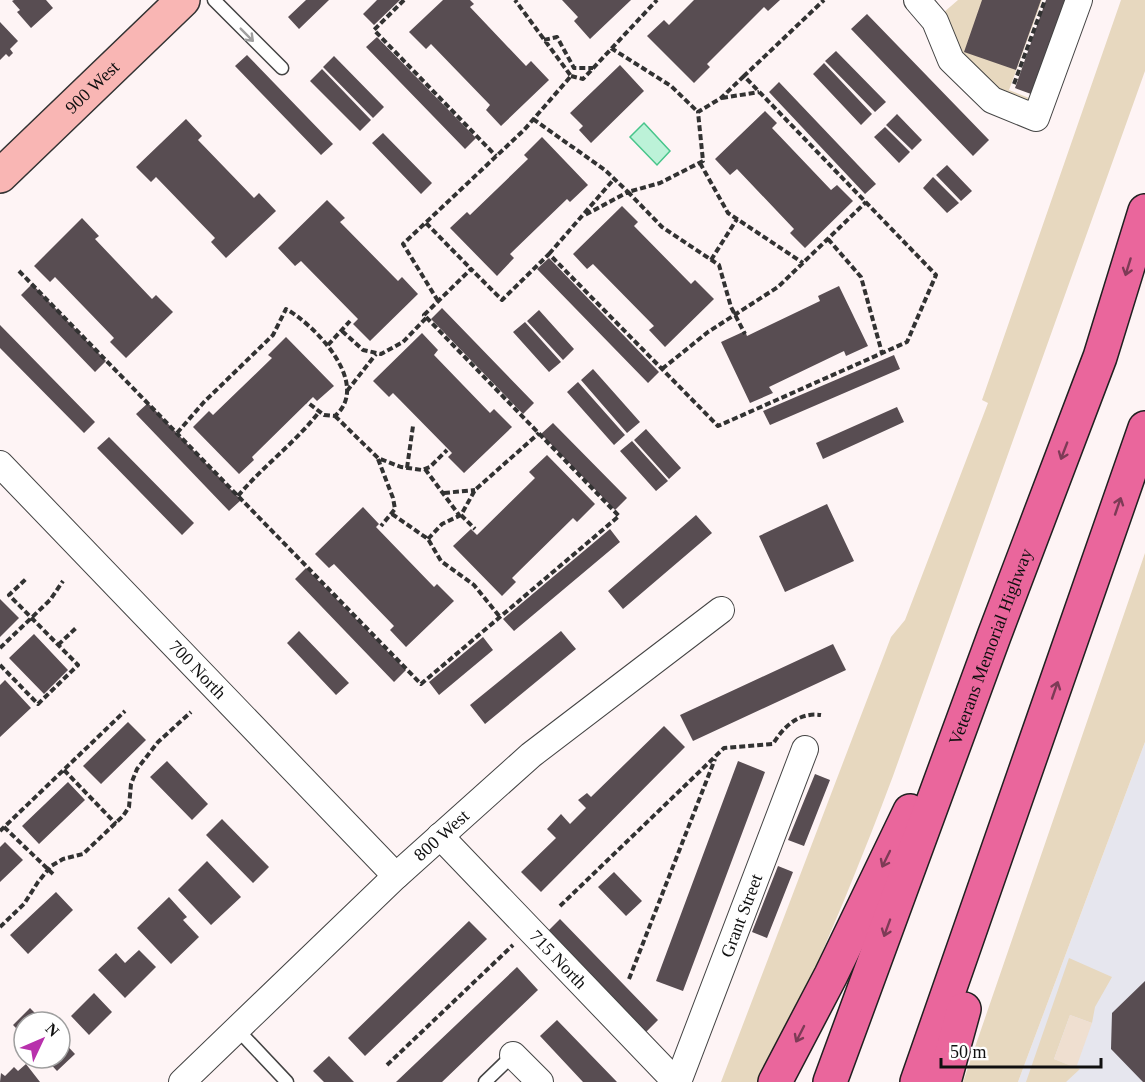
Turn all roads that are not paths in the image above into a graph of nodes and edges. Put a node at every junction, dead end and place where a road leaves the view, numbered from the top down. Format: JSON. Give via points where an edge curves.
{"nodes":[{"id":1,"x":183,"y":0,"type":"edge"},
{"id":2,"x":214,"y":0,"type":"edge"},
{"id":3,"x":917,"y":0,"type":"edge"},
{"id":4,"x":1079,"y":0,"type":"edge"},
{"id":5,"x":282,"y":68,"type":"dead end"},
{"id":6,"x":0,"y":176,"type":"edge"},
{"id":7,"x":1145,"y":212,"type":"edge"},
{"id":8,"x":1145,"y":428,"type":"edge"},
{"id":9,"x":0,"y":464,"type":"edge"},
{"id":10,"x":721,"y":610,"type":"dead end"},
{"id":11,"x":994,"y":636,"type":"junction"},
{"id":12,"x":1038,"y":739,"type":"junction"},
{"id":13,"x":805,"y":749,"type":"dead end"},
{"id":14,"x":440,"y":836,"type":"junction"},
{"id":15,"x":396,"y":876,"type":"junction"},
{"id":16,"x":237,"y":1029,"type":"junction"},
{"id":17,"x":513,"y":1055,"type":"joint"},
{"id":18,"x":182,"y":1082,"type":"edge"},
{"id":19,"x":287,"y":1082,"type":"edge"},
{"id":20,"x":485,"y":1082,"type":"edge"},
{"id":21,"x":540,"y":1082,"type":"edge"},
{"id":22,"x":677,"y":1082,"type":"edge"},
{"id":23,"x":775,"y":1082,"type":"edge"},
{"id":24,"x":830,"y":1082,"type":"edge"},
{"id":25,"x":917,"y":1082,"type":"edge"},
{"id":26,"x":944,"y":1082,"type":"edge"}],
"edges":[{"from":1,"to":6,"type":"main road","name":"900 West"},
{"from":2,"to":5,"type":"lane","one_way":true},
{"from":3,"to":4,"type":"street","via":[[935,21],[946,54],[978,88],[1000,104],[1036,118]]},
{"from":7,"to":11,"type":"highway","name":"Veterans Memorial Highway","one_way":true,"via":[[1100,357]]},
{"from":12,"to":8,"type":"highway","one_way":true},
{"from":9,"to":15,"type":"street","name":"700 North"},
{"from":10,"to":14,"type":"street","name":"800 West","via":[[531,754]]},
{"from":11,"to":23,"type":"highway","one_way":true,"via":[[831,975]]},
{"from":11,"to":24,"type":"highway","name":"Veterans Memorial Highway","one_way":true},
{"from":12,"to":25,"type":"highway"},
{"from":12,"to":26,"type":"highway"},
{"from":13,"to":22,"type":"street","name":"Grant Street"},
{"from":14,"to":15,"type":"street","name":"800 West"},
{"from":14,"to":22,"type":"street","name":"715 North"},
{"from":15,"to":16,"type":"street","name":"800 West"},
{"from":16,"to":18,"type":"street","name":"800 West"},
{"from":16,"to":19,"type":"lane"},
{"from":17,"to":20,"type":"lane"},
{"from":17,"to":21,"type":"street"}]}
